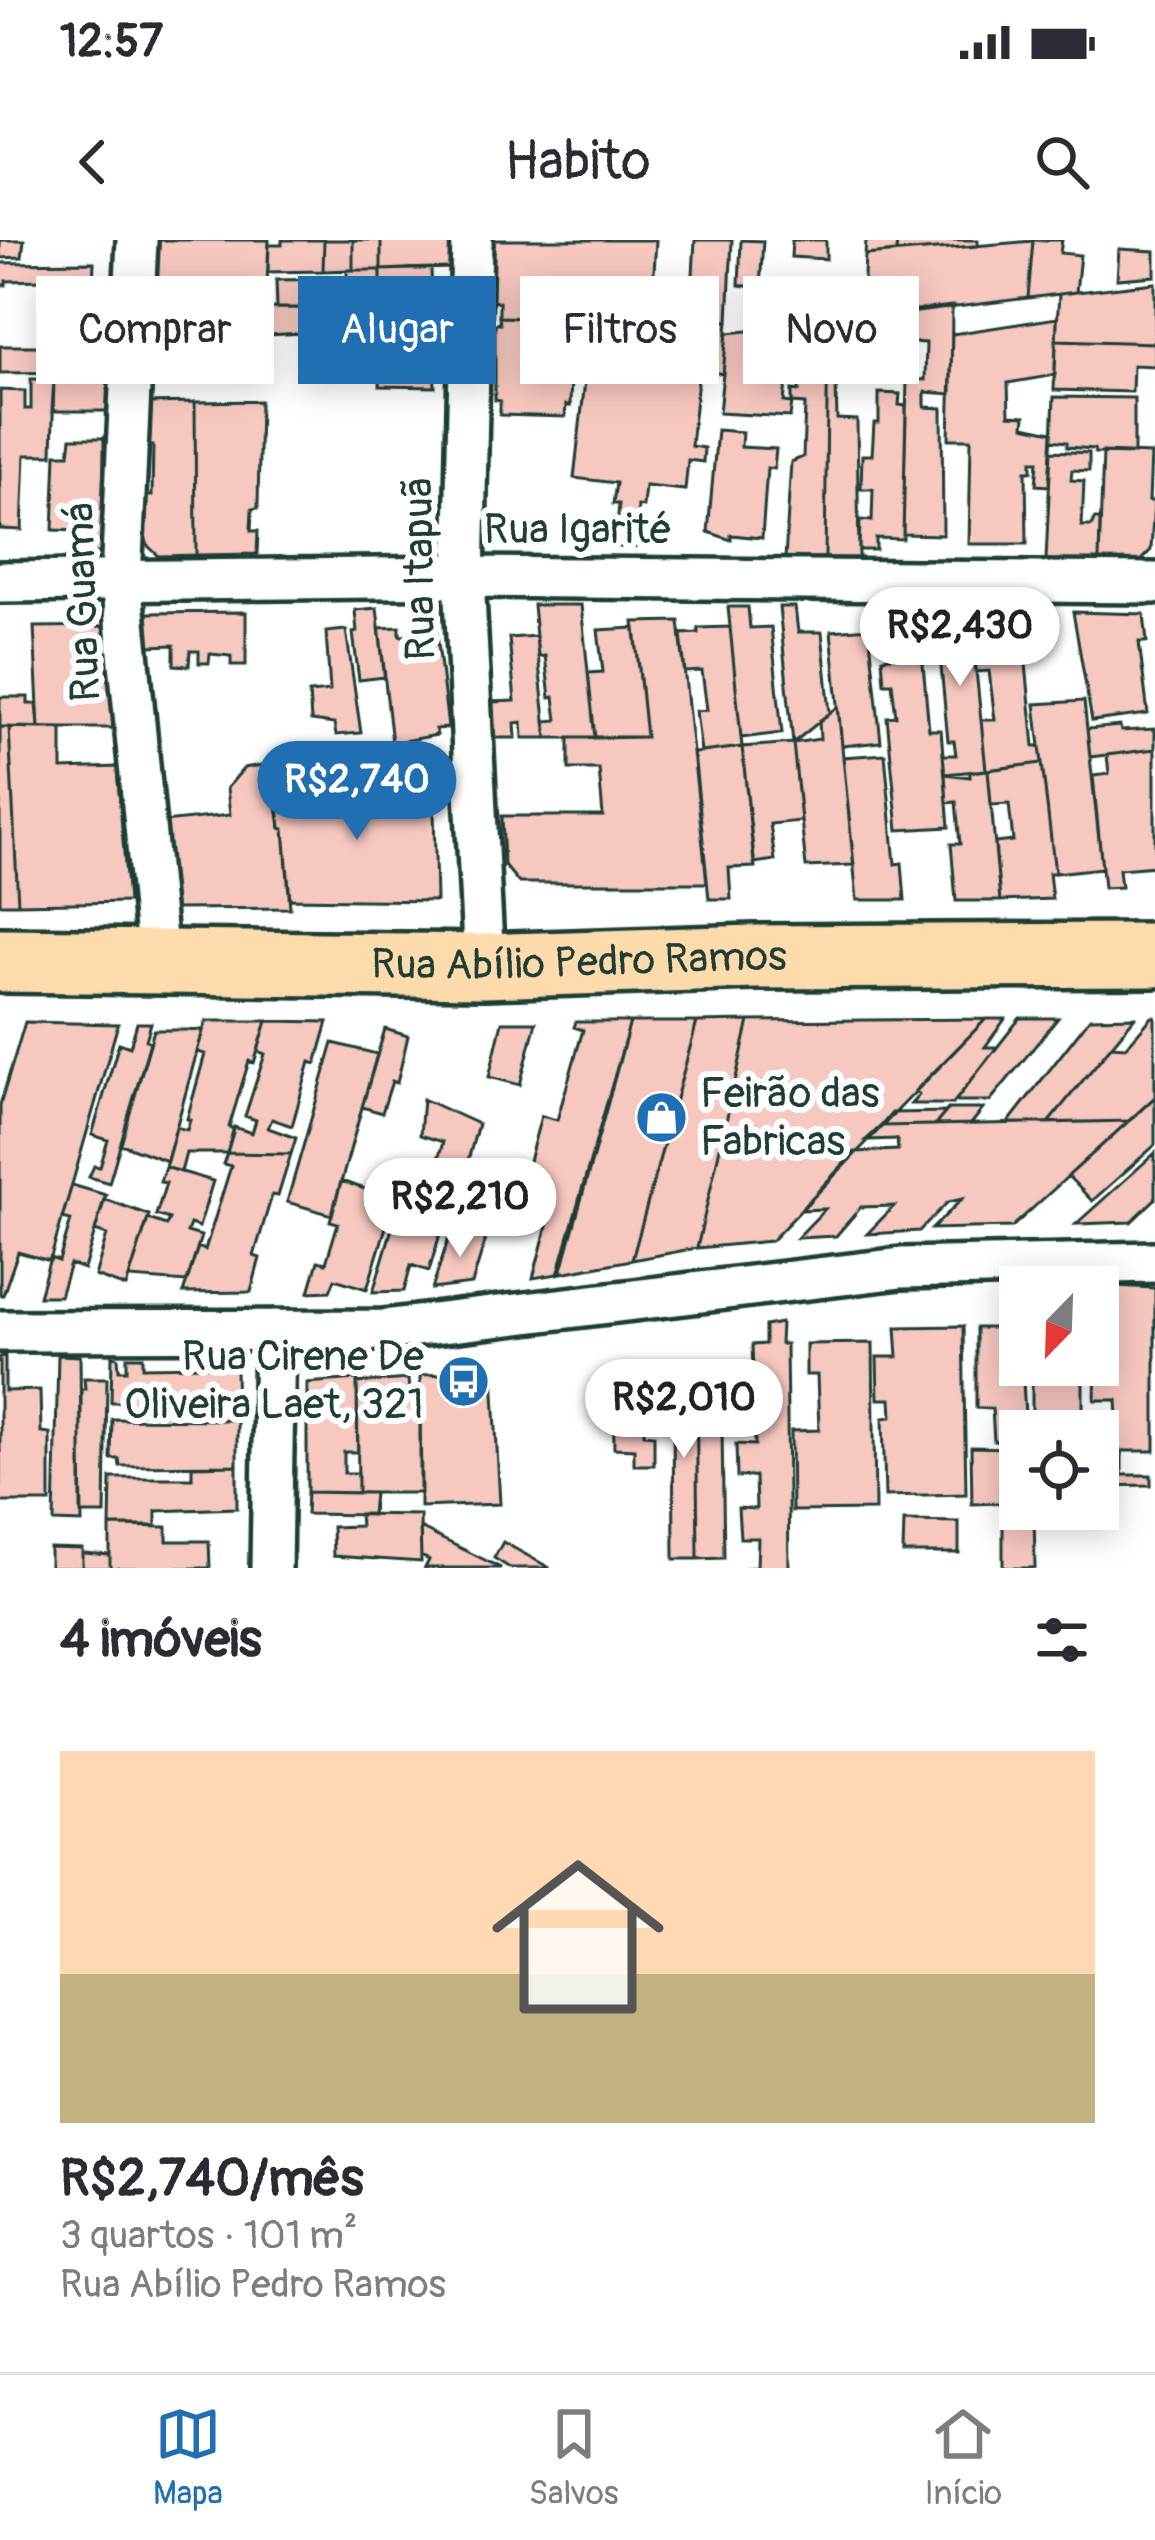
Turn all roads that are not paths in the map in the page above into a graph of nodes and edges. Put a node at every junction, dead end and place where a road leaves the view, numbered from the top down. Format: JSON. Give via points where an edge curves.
{"nodes":[{"id":1,"x":137,"y":240,"type":"edge"},
{"id":2,"x":472,"y":240,"type":"edge"},
{"id":3,"x":464,"y":577,"type":"junction"},
{"id":4,"x":122,"y":580,"type":"junction"},
{"id":5,"x":0,"y":582,"type":"edge"},
{"id":6,"x":1155,"y":583,"type":"edge"},
{"id":7,"x":1155,"y":955,"type":"edge"},
{"id":8,"x":158,"y":959,"type":"junction"},
{"id":9,"x":0,"y":960,"type":"edge"},
{"id":10,"x":484,"y":966,"type":"junction"},
{"id":11,"x":1155,"y":1262,"type":"edge"},
{"id":12,"x":0,"y":1330,"type":"edge"},
{"id":13,"x":275,"y":1330,"type":"junction"},
{"id":14,"x":271,"y":1568,"type":"edge"}],
"edges":[{"from":1,"to":4,"type":"street","name":"Rua Guamá"},
{"from":2,"to":3,"type":"street","name":"Rua Itapuã"},
{"from":3,"to":4,"type":"street","name":"Rua Igarité"},
{"from":3,"to":6,"type":"street","name":"Rua Igarité"},
{"from":3,"to":10,"type":"street","name":"Rua Itapuã"},
{"from":4,"to":5,"type":"street","name":"Rua Igarité"},
{"from":4,"to":8,"type":"street","name":"Rua Guamá"},
{"from":7,"to":10,"type":"main road","name":"Rua Abílio Pedro Ramos"},
{"from":8,"to":9,"type":"main road","name":"Rua Abílio Pedro Ramos"},
{"from":8,"to":10,"type":"main road","name":"Rua Abílio Pedro Ramos"},
{"from":11,"to":13,"type":"street","via":[[901,1268],[383,1330]]},
{"from":12,"to":13,"type":"street"},
{"from":13,"to":14,"type":"street"}]}
